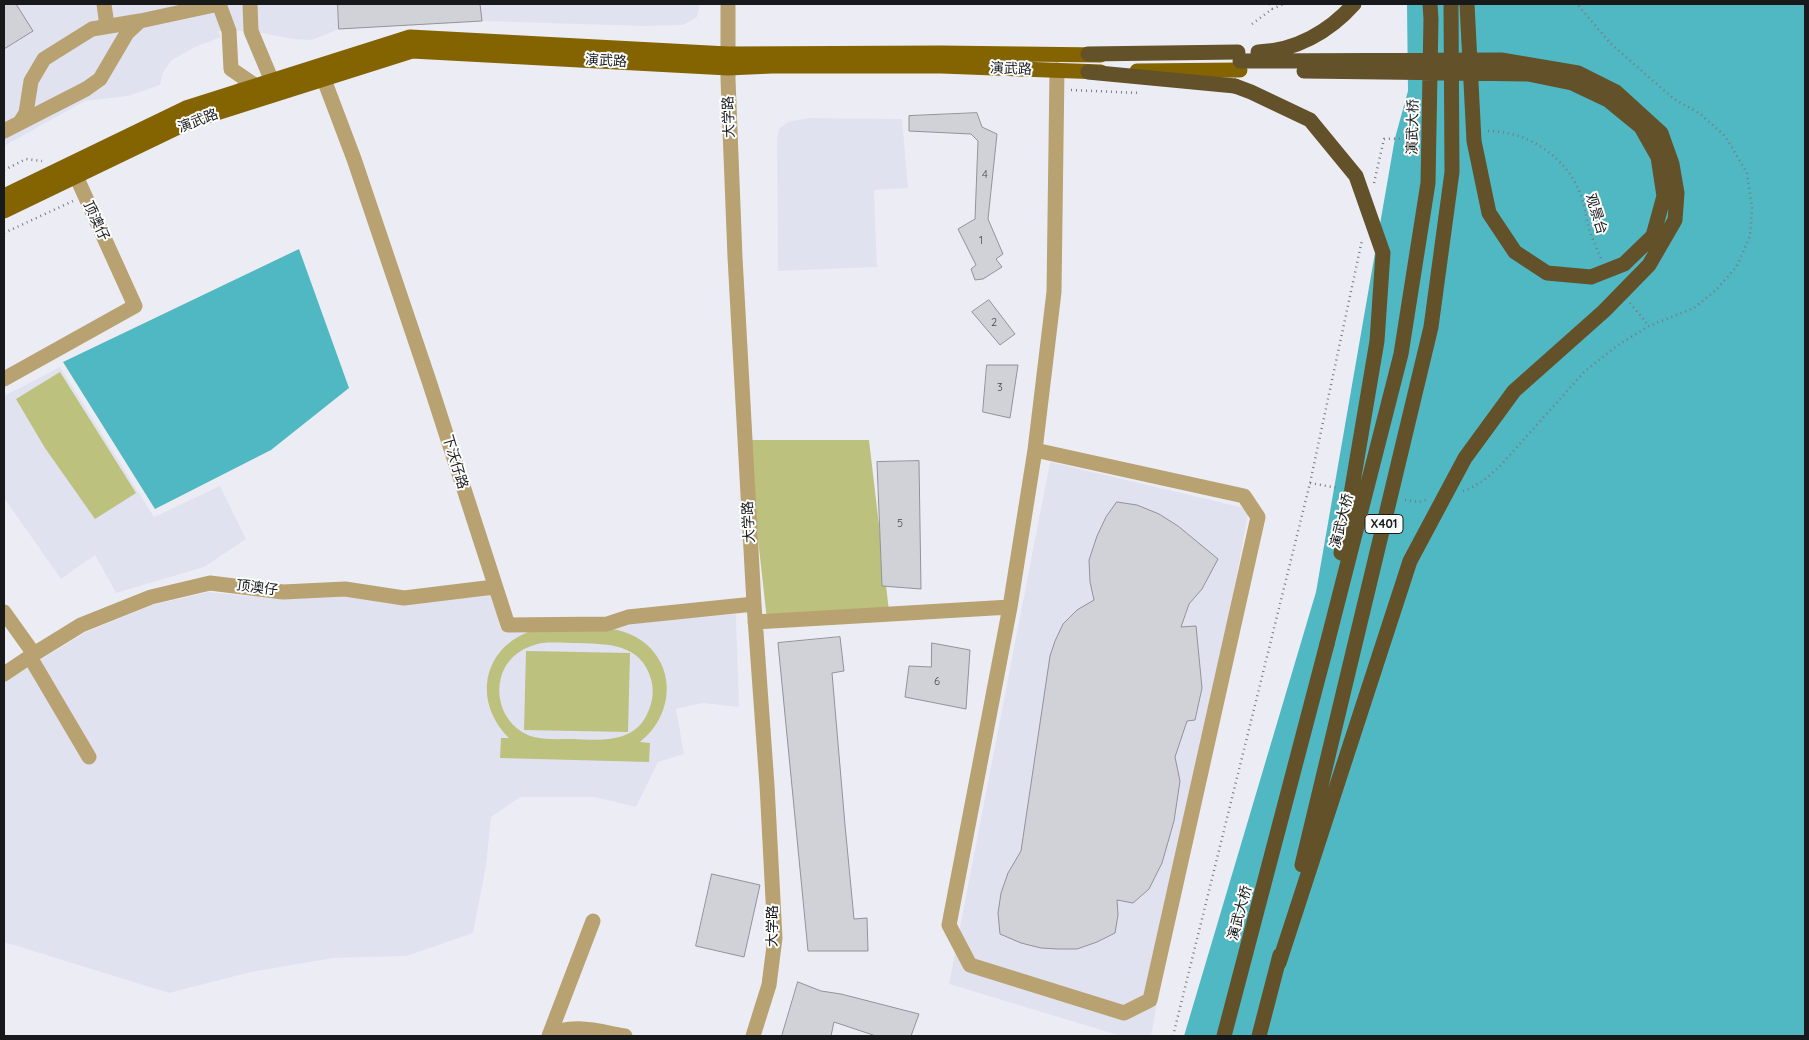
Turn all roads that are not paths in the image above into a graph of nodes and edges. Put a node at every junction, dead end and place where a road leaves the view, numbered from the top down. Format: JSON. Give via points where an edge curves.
{"nodes":[{"id":1,"x":104,"y":4,"type":"edge"},
{"id":2,"x":219,"y":4,"type":"edge"},
{"id":3,"x":250,"y":4,"type":"edge"},
{"id":4,"x":728,"y":4,"type":"edge"},
{"id":5,"x":1354,"y":4,"type":"edge"},
{"id":6,"x":1430,"y":4,"type":"edge"},
{"id":7,"x":1451,"y":4,"type":"edge"},
{"id":8,"x":1467,"y":4,"type":"edge"},
{"id":9,"x":140,"y":21,"type":"junction"},
{"id":10,"x":107,"y":26,"type":"junction"},
{"id":11,"x":1088,"y":54,"type":"joint"},
{"id":12,"x":728,"y":61,"type":"junction"},
{"id":13,"x":1240,"y":61,"type":"junction"},
{"id":14,"x":1057,"y":70,"type":"junction"},
{"id":15,"x":321,"y":72,"type":"junction"},
{"id":16,"x":1088,"y":72,"type":"junction"},
{"id":17,"x":272,"y":81,"type":"junction"},
{"id":18,"x":235,"y":92,"type":"junction"},
{"id":19,"x":22,"y":121,"type":"junction"},
{"id":20,"x":4,"y":131,"type":"edge"},
{"id":21,"x":73,"y":170,"type":"junction"},
{"id":22,"x":4,"y":196,"type":"edge"},
{"id":23,"x":4,"y":211,"type":"edge"},
{"id":24,"x":4,"y":378,"type":"edge"},
{"id":25,"x":1035,"y":450,"type":"junction"},
{"id":26,"x":494,"y":587,"type":"junction"},
{"id":27,"x":754,"y":604,"type":"junction"},
{"id":28,"x":1010,"y":607,"type":"junction"},
{"id":29,"x":4,"y":612,"type":"edge"},
{"id":30,"x":755,"y":622,"type":"junction"},
{"id":31,"x":1327,"y":644,"type":"junction"},
{"id":32,"x":32,"y":656,"type":"junction"},
{"id":33,"x":4,"y":674,"type":"edge"},
{"id":34,"x":89,"y":757,"type":"dead end"},
{"id":35,"x":593,"y":921,"type":"dead end"},
{"id":36,"x":1279,"y":963,"type":"junction"},
{"id":37,"x":549,"y":1036,"type":"edge"},
{"id":38,"x":625,"y":1036,"type":"edge"},
{"id":39,"x":753,"y":1036,"type":"edge"},
{"id":40,"x":1224,"y":1036,"type":"edge"},
{"id":41,"x":1259,"y":1036,"type":"edge"}],
"edges":[{"from":1,"to":10,"type":"street"},
{"from":2,"to":9,"type":"street"},
{"from":2,"to":18,"type":"street","via":[[229,31],[232,69],[253,84]]},
{"from":3,"to":17,"type":"street","via":[[251,31]]},
{"from":4,"to":12,"type":"street","name":"大学路"},
{"from":5,"to":13,"type":"highway","bridge":true,"via":[[1323,33],[1293,46]]},
{"from":6,"to":31,"type":"highway","name":"演武大桥","number":"X401","bridge":true,"via":[[1428,183],[1401,354]]},
{"from":7,"to":36,"type":"highway","number":"X401","bridge":true,"via":[[1452,172],[1431,327]]},
{"from":8,"to":13,"type":"highway","bridge":true,"via":[[1470,53],[1470,72],[1471,82],[1474,141],[1489,213],[1515,252],[1547,273],[1591,278],[1624,264],[1653,236],[1664,196],[1658,157],[1641,127],[1608,100],[1572,84],[1528,74],[1498,74],[1479,73],[1469,73],[1459,73],[1411,72]]},
{"from":9,"to":10,"type":"street"},
{"from":9,"to":19,"type":"street","via":[[127,34],[100,79]]},
{"from":10,"to":19,"type":"street","via":[[92,29],[44,59],[31,81]]},
{"from":11,"to":12,"type":"main road","name":"演武路"},
{"from":11,"to":13,"type":"highway"},
{"from":12,"to":14,"type":"main road","name":"演武路","via":[[772,66]]},
{"from":12,"to":15,"type":"main road","name":"演武路","via":[[410,37]]},
{"from":12,"to":27,"type":"street","name":"大学路"},
{"from":13,"to":16,"type":"main road","name":"演武路"},
{"from":13,"to":36,"type":"highway","bridge":true,"via":[[1501,60],[1578,73],[1616,92],[1661,133],[1672,164],[1677,193],[1674,220],[1649,265],[1514,392],[1465,458],[1410,561]]},
{"from":14,"to":16,"type":"main road","name":"演武路"},
{"from":14,"to":25,"type":"street","via":[[1054,292]]},
{"from":15,"to":17,"type":"main road","name":"演武路"},
{"from":15,"to":21,"type":"main road","name":"演武路"},
{"from":15,"to":26,"type":"street","name":"下沃仔路","via":[[426,372]]},
{"from":16,"to":31,"type":"highway","bridge":true,"via":[[1235,86],[1251,92],[1310,120],[1356,176],[1383,253],[1377,341]]},
{"from":17,"to":18,"type":"main road","name":"演武路"},
{"from":18,"to":21,"type":"main road","name":"演武路","via":[[186,108]]},
{"from":19,"to":20,"type":"street"},
{"from":21,"to":22,"type":"main road","name":"演武路"},
{"from":21,"to":23,"type":"main road","name":"演武路"},
{"from":21,"to":24,"type":"street","name":"顶澳仔","via":[[135,306]]},
{"from":25,"to":28,"type":"street"},
{"from":25,"to":28,"type":"street","via":[[1244,496],[1258,517],[1150,1000],[1124,1013],[970,965],[949,925]]},
{"from":26,"to":27,"type":"street","name":"下沃仔路","via":[[508,625],[607,624],[628,617]]},
{"from":26,"to":32,"type":"street","name":"顶澳仔","via":[[404,598],[345,589],[283,592],[210,583],[151,597],[81,625]]},
{"from":27,"to":30,"type":"street","name":"大学路"},
{"from":28,"to":30,"type":"street"},
{"from":29,"to":32,"type":"street"},
{"from":30,"to":39,"type":"street","name":"大学路","via":[[775,938],[769,985]]},
{"from":31,"to":40,"type":"highway","name":"演武大桥","number":"X401"},
{"from":32,"to":33,"type":"street","name":"顶澳仔"},
{"from":32,"to":34,"type":"street"},
{"from":35,"to":37,"type":"street"},
{"from":36,"to":41,"type":"highway","number":"X401","bridge":true},
{"from":37,"to":38,"type":"street","via":[[576,1029]]}]}
